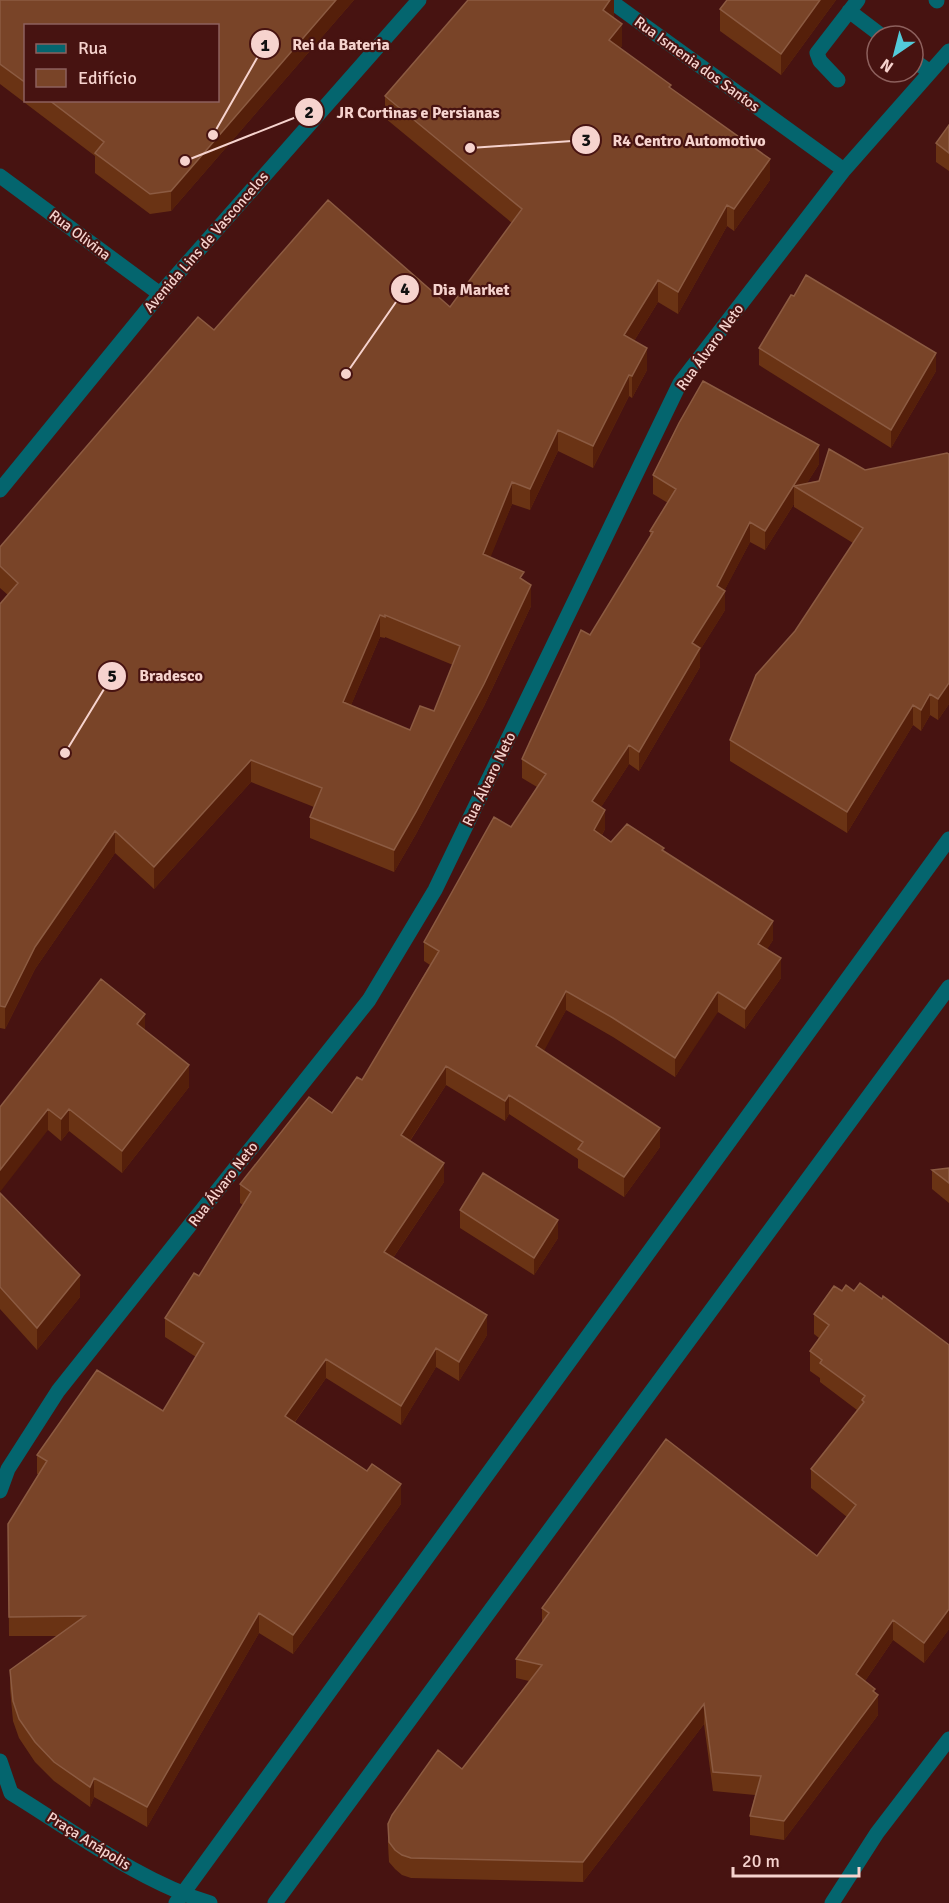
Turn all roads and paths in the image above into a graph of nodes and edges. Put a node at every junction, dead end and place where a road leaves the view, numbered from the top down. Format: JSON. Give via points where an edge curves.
{"nodes":[{"id":1,"x":419,"y":0,"type":"edge"},
{"id":2,"x":609,"y":0,"type":"edge"},
{"id":3,"x":853,"y":5,"type":"edge"},
{"id":4,"x":871,"y":24,"type":"edge"},
{"id":5,"x":949,"y":51,"type":"edge"},
{"id":6,"x":925,"y":68,"type":"edge"},
{"id":7,"x":930,"y":72,"type":"junction"},
{"id":8,"x":838,"y":80,"type":"dead end"},
{"id":9,"x":844,"y":170,"type":"junction"},
{"id":10,"x":0,"y":176,"type":"edge"},
{"id":11,"x":160,"y":294,"type":"junction"},
{"id":12,"x":0,"y":490,"type":"edge"},
{"id":13,"x":949,"y":839,"type":"edge"},
{"id":14,"x":949,"y":987,"type":"edge"},
{"id":15,"x":0,"y":1491,"type":"edge"},
{"id":16,"x":949,"y":1738,"type":"edge"},
{"id":17,"x":0,"y":1761,"type":"edge"},
{"id":18,"x":5,"y":1798,"type":"edge"},
{"id":19,"x":179,"y":1899,"type":"edge"},
{"id":20,"x":210,"y":1903,"type":"edge"},
{"id":21,"x":275,"y":1903,"type":"edge"},
{"id":22,"x":832,"y":1903,"type":"edge"}],
"edges":[{"from":1,"to":11,"type":"street","name":"Avenida Lins de Vasconcelos"},
{"from":2,"to":9,"type":"street","name":"Rua Ismenia dos Santos"},
{"from":3,"to":4,"type":"street"},
{"from":3,"to":8,"type":"street","via":[[817,53]]},
{"from":5,"to":7,"type":"street","name":"Rua Álvaro Neto"},
{"from":6,"to":7,"type":"street"},
{"from":7,"to":9,"type":"street","name":"Rua Álvaro Neto"},
{"from":9,"to":15,"type":"street","name":"Rua Álvaro Neto","via":[[680,383],[435,890],[369,1000],[58,1391],[8,1469]]},
{"from":10,"to":11,"type":"street","name":"Rua Olivina"},
{"from":11,"to":12,"type":"street","name":"Avenida Lins de Vasconcelos"},
{"from":13,"to":19,"type":"street"},
{"from":14,"to":21,"type":"street"},
{"from":16,"to":22,"type":"street","via":[[877,1833]]},
{"from":17,"to":18,"type":"street"},
{"from":18,"to":19,"type":"street","name":"Praça Anápolis"},
{"from":19,"to":20,"type":"street","name":"Praça Anápolis"}]}
